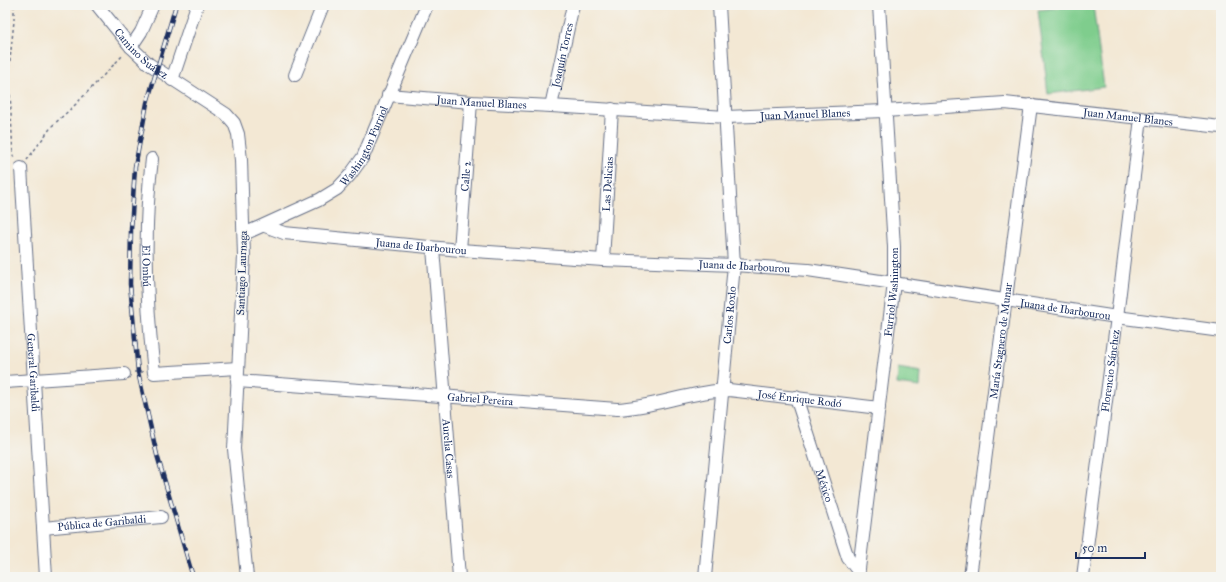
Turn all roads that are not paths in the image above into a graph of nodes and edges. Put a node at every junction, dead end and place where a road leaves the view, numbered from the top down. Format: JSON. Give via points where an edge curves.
{"nodes":[{"id":1,"x":97,"y":5,"type":"edge"},
{"id":2,"x":153,"y":5,"type":"edge"},
{"id":3,"x":197,"y":5,"type":"edge"},
{"id":4,"x":323,"y":5,"type":"edge"},
{"id":5,"x":427,"y":5,"type":"edge"},
{"id":6,"x":573,"y":5,"type":"edge"},
{"id":7,"x":719,"y":5,"type":"edge"},
{"id":8,"x":879,"y":5,"type":"edge"},
{"id":9,"x":131,"y":47,"type":"junction"},
{"id":10,"x":295,"y":74,"type":"dead end"},
{"id":11,"x":172,"y":80,"type":"junction"},
{"id":12,"x":388,"y":95,"type":"junction"},
{"id":13,"x":471,"y":102,"type":"junction"},
{"id":14,"x":1031,"y":105,"type":"junction"},
{"id":15,"x":551,"y":106,"type":"junction"},
{"id":16,"x":612,"y":109,"type":"junction"},
{"id":17,"x":885,"y":111,"type":"junction"},
{"id":18,"x":726,"y":117,"type":"junction"},
{"id":19,"x":1141,"y":118,"type":"junction"},
{"id":20,"x":1221,"y":127,"type":"edge"},
{"id":21,"x":152,"y":159,"type":"dead end"},
{"id":22,"x":21,"y":168,"type":"road end"},
{"id":23,"x":265,"y":226,"type":"junction"},
{"id":24,"x":244,"y":234,"type":"junction"},
{"id":25,"x":433,"y":248,"type":"junction"},
{"id":26,"x":460,"y":250,"type":"junction"},
{"id":27,"x":603,"y":260,"type":"junction"},
{"id":28,"x":734,"y":265,"type":"junction"},
{"id":29,"x":894,"y":282,"type":"junction"},
{"id":30,"x":1006,"y":299,"type":"junction"},
{"id":31,"x":1118,"y":317,"type":"junction"},
{"id":32,"x":1221,"y":331,"type":"edge"},
{"id":33,"x":238,"y":368,"type":"junction"},
{"id":34,"x":124,"y":374,"type":"road end"},
{"id":35,"x":34,"y":380,"type":"junction"},
{"id":36,"x":237,"y":381,"type":"junction"},
{"id":37,"x":5,"y":382,"type":"edge"},
{"id":38,"x":721,"y":390,"type":"junction"},
{"id":39,"x":444,"y":395,"type":"junction"},
{"id":40,"x":796,"y":397,"type":"junction"},
{"id":41,"x":879,"y":408,"type":"junction"},
{"id":42,"x":161,"y":517,"type":"dead end"},
{"id":43,"x":43,"y":528,"type":"junction"},
{"id":44,"x":858,"y":574,"type":"edge"},
{"id":45,"x":46,"y":577,"type":"edge"},
{"id":46,"x":247,"y":577,"type":"edge"},
{"id":47,"x":459,"y":577,"type":"edge"},
{"id":48,"x":706,"y":577,"type":"edge"},
{"id":49,"x":970,"y":577,"type":"edge"},
{"id":50,"x":1083,"y":577,"type":"edge"}],
"edges":[{"from":1,"to":9,"type":"street","name":"Camino Suárez"},
{"from":2,"to":9,"type":"street"},
{"from":3,"to":11,"type":"street"},
{"from":4,"to":10,"type":"street"},
{"from":5,"to":12,"type":"street","name":"Washington Furriol"},
{"from":6,"to":15,"type":"street","name":"Joaquín Torres"},
{"from":7,"to":18,"type":"street","name":"Carlos Roxlo"},
{"from":8,"to":17,"type":"street","name":"Furriol Washington"},
{"from":9,"to":11,"type":"street","name":"Camino Suárez"},
{"from":11,"to":24,"type":"street","name":"Santiago Laurnaga","via":[[226,114],[234,123],[241,160]]},
{"from":12,"to":13,"type":"street","name":"Juan Manuel Blanes"},
{"from":12,"to":23,"type":"street","name":"Washington Furriol","via":[[363,157],[337,189]]},
{"from":13,"to":15,"type":"street","name":"Juan Manuel Blanes"},
{"from":13,"to":26,"type":"street","name":"Calle 2"},
{"from":14,"to":17,"type":"street","name":"Juan Manuel Blanes","via":[[1005,103]]},
{"from":14,"to":19,"type":"street","name":"Juan Manuel Blanes"},
{"from":14,"to":30,"type":"street","name":"María Stagnero de Munar"},
{"from":15,"to":16,"type":"street","name":"Juan Manuel Blanes"},
{"from":16,"to":18,"type":"street","name":"Juan Manuel Blanes"},
{"from":16,"to":27,"type":"street","name":"Las Delicias"},
{"from":17,"to":18,"type":"street","name":"Juan Manuel Blanes"},
{"from":17,"to":29,"type":"street","name":"Furriol Washington"},
{"from":18,"to":28,"type":"street","name":"Carlos Roxlo"},
{"from":19,"to":20,"type":"street","name":"Juan Manuel Blanes"},
{"from":19,"to":31,"type":"street","name":"Florencio Sánchez"},
{"from":21,"to":33,"type":"street","name":"El Ombú","via":[[148,190],[146,279],[154,372]]},
{"from":22,"to":35,"type":"street","name":"General Garibaldi"},
{"from":23,"to":24,"type":"street","name":"Washington Furriol"},
{"from":23,"to":25,"type":"street","name":"Juana de Ibarbourou","via":[[284,233]]},
{"from":24,"to":33,"type":"street","name":"Santiago Laurnaga"},
{"from":25,"to":26,"type":"street","name":"Juana de Ibarbourou"},
{"from":25,"to":39,"type":"street","name":"Aurelia Casas"},
{"from":26,"to":27,"type":"street","name":"Juana de Ibarbourou"},
{"from":27,"to":28,"type":"street","name":"Juana de Ibarbourou"},
{"from":28,"to":29,"type":"street","name":"Juana de Ibarbourou","via":[[808,270]]},
{"from":28,"to":38,"type":"street","name":"Carlos Roxlo"},
{"from":29,"to":30,"type":"street","name":"Juana de Ibarbourou"},
{"from":29,"to":41,"type":"street","name":"Furriol Washington"},
{"from":30,"to":31,"type":"street","name":"Juana de Ibarbourou"},
{"from":30,"to":49,"type":"street","name":"María Stagnero de Munar"},
{"from":31,"to":32,"type":"street","name":"Juana de Ibarbourou"},
{"from":31,"to":50,"type":"street","name":"Florencio Sánchez"},
{"from":33,"to":36,"type":"street","name":"Santiago Laurnaga"},
{"from":34,"to":35,"type":"street"},
{"from":35,"to":37,"type":"street"},
{"from":35,"to":43,"type":"street","name":"General Garibaldi"},
{"from":36,"to":39,"type":"street","name":"Gabriel Pereira"},
{"from":36,"to":46,"type":"street","name":"Santiago Laurnaga","via":[[234,449]]},
{"from":38,"to":39,"type":"street","name":"Gabriel Pereira","via":[[635,408],[617,409]]},
{"from":38,"to":40,"type":"street","name":"José Enrique Rodó"},
{"from":38,"to":48,"type":"street","name":"Carlos Roxlo"},
{"from":39,"to":47,"type":"street","name":"Aurelia Casas"},
{"from":40,"to":41,"type":"street","name":"José Enrique Rodó"},
{"from":40,"to":44,"type":"street","name":"México","via":[[848,558]]},
{"from":41,"to":44,"type":"street","name":"Furriol Washington"},
{"from":42,"to":43,"type":"street","name":"Pública de Garibaldi"},
{"from":43,"to":45,"type":"street","name":"General Garibaldi"}]}
